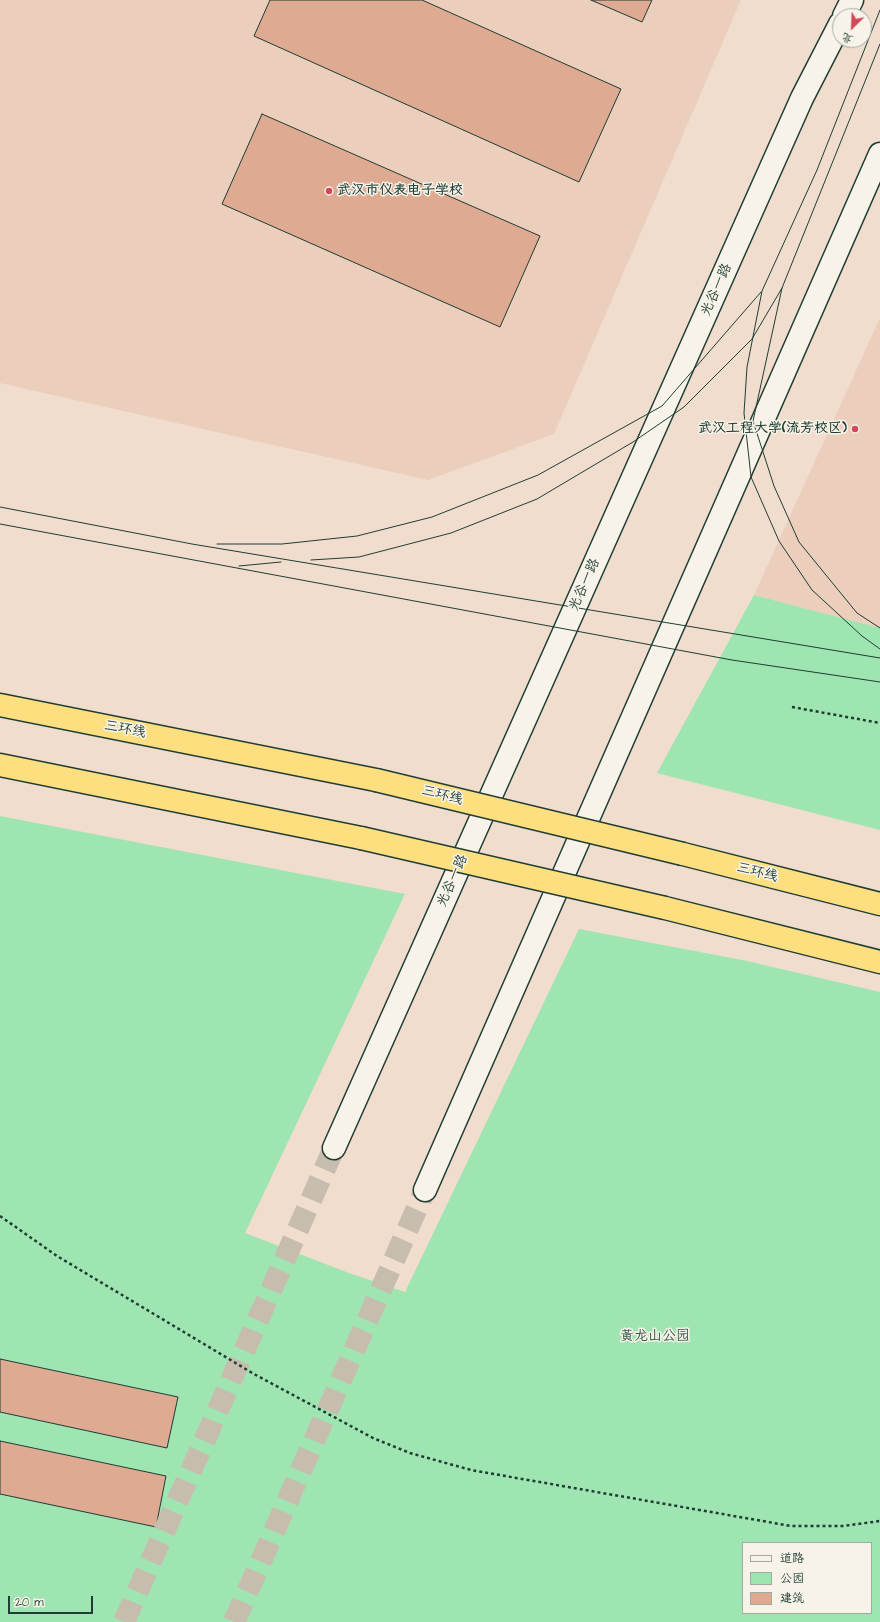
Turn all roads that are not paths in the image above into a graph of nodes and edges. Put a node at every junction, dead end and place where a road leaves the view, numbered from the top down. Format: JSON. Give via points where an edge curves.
{"nodes":[{"id":1,"x":832,"y":40,"type":"edge"},
{"id":2,"x":880,"y":154,"type":"edge"},
{"id":3,"x":0,"y":705,"type":"edge"},
{"id":4,"x":0,"y":765,"type":"edge"},
{"id":5,"x":880,"y":904,"type":"edge"},
{"id":6,"x":880,"y":962,"type":"edge"},
{"id":7,"x":334,"y":1148,"type":"tunnel mouth"},
{"id":8,"x":425,"y":1190,"type":"tunnel mouth"}],
"edges":[{"from":1,"to":7,"type":"main road","name":"光谷一路","via":[[799,106]]},
{"from":2,"to":8,"type":"main road"},
{"from":3,"to":5,"type":"highway","name":"三环线","bridge":true,"via":[[376,780]]},
{"from":4,"to":6,"type":"highway","bridge":true,"via":[[361,838],[665,908]]}]}
